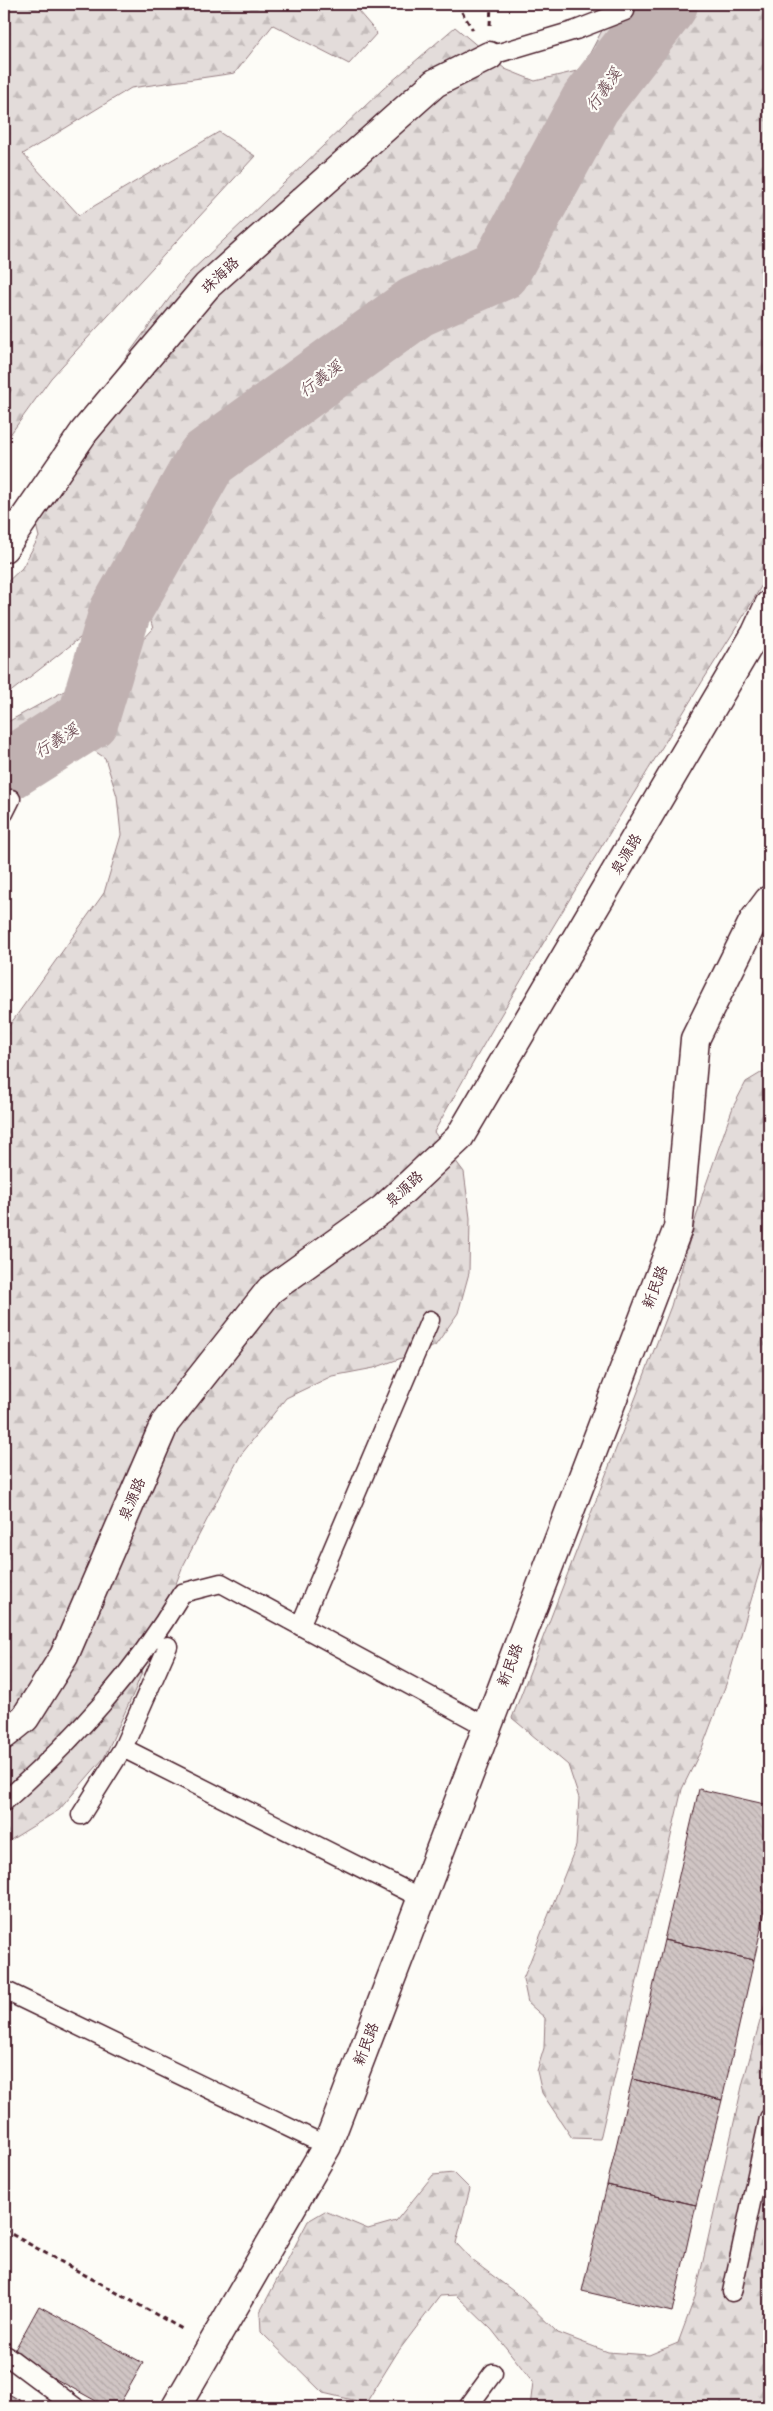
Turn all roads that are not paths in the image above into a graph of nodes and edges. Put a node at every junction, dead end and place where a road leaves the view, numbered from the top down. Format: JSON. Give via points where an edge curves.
{"nodes":[{"id":1,"x":625,"y":11,"type":"dead end"},
{"id":2,"x":489,"y":56,"type":"joint"},
{"id":3,"x":4,"y":548,"type":"edge"},
{"id":4,"x":769,"y":605,"type":"edge"},
{"id":5,"x":769,"y":900,"type":"edge"},
{"id":6,"x":430,"y":1320,"type":"dead end"},
{"id":7,"x":300,"y":1626,"type":"junction"},
{"id":8,"x":168,"y":1646,"type":"dead end"},
{"id":9,"x":487,"y":1727,"type":"junction"},
{"id":10,"x":4,"y":1735,"type":"edge"},
{"id":11,"x":123,"y":1748,"type":"junction"},
{"id":12,"x":4,"y":1802,"type":"edge"},
{"id":13,"x":81,"y":1814,"type":"dead end"},
{"id":14,"x":421,"y":1898,"type":"junction"},
{"id":15,"x":4,"y":1990,"type":"edge"},
{"id":16,"x":769,"y":2118,"type":"edge"},
{"id":17,"x":327,"y":2146,"type":"junction"},
{"id":18,"x":732,"y":2292,"type":"dead end"},
{"id":19,"x":7,"y":2356,"type":"dead end"},
{"id":20,"x":493,"y":2373,"type":"dead end"},
{"id":21,"x":75,"y":2407,"type":"edge"},
{"id":22,"x":176,"y":2407,"type":"edge"},
{"id":23,"x":468,"y":2407,"type":"edge"}],
"edges":[{"from":1,"to":2,"type":"lane","via":[[576,30]]},
{"from":2,"to":3,"type":"street","name":"珠海路","via":[[435,83],[207,286],[84,432]]},
{"from":4,"to":10,"type":"street","name":"泉源路","via":[[756,633],[459,1138],[384,1209],[270,1290],[165,1423],[64,1656],[26,1718]]},
{"from":5,"to":9,"type":"street","name":"新民路","via":[[754,920],[695,1039],[678,1228]]},
{"from":6,"to":7,"type":"lane"},
{"from":7,"to":9,"type":"lane"},
{"from":7,"to":12,"type":"lane","via":[[221,1583],[182,1593],[157,1635],[105,1704]]},
{"from":8,"to":11,"type":"lane"},
{"from":9,"to":14,"type":"street","name":"新民路"},
{"from":11,"to":13,"type":"lane"},
{"from":11,"to":14,"type":"lane"},
{"from":14,"to":17,"type":"street","name":"新民路"},
{"from":15,"to":17,"type":"lane"},
{"from":16,"to":18,"type":"lane"},
{"from":17,"to":22,"type":"street","name":"新民路"},
{"from":19,"to":21,"type":"lane"},
{"from":20,"to":23,"type":"lane"}]}
